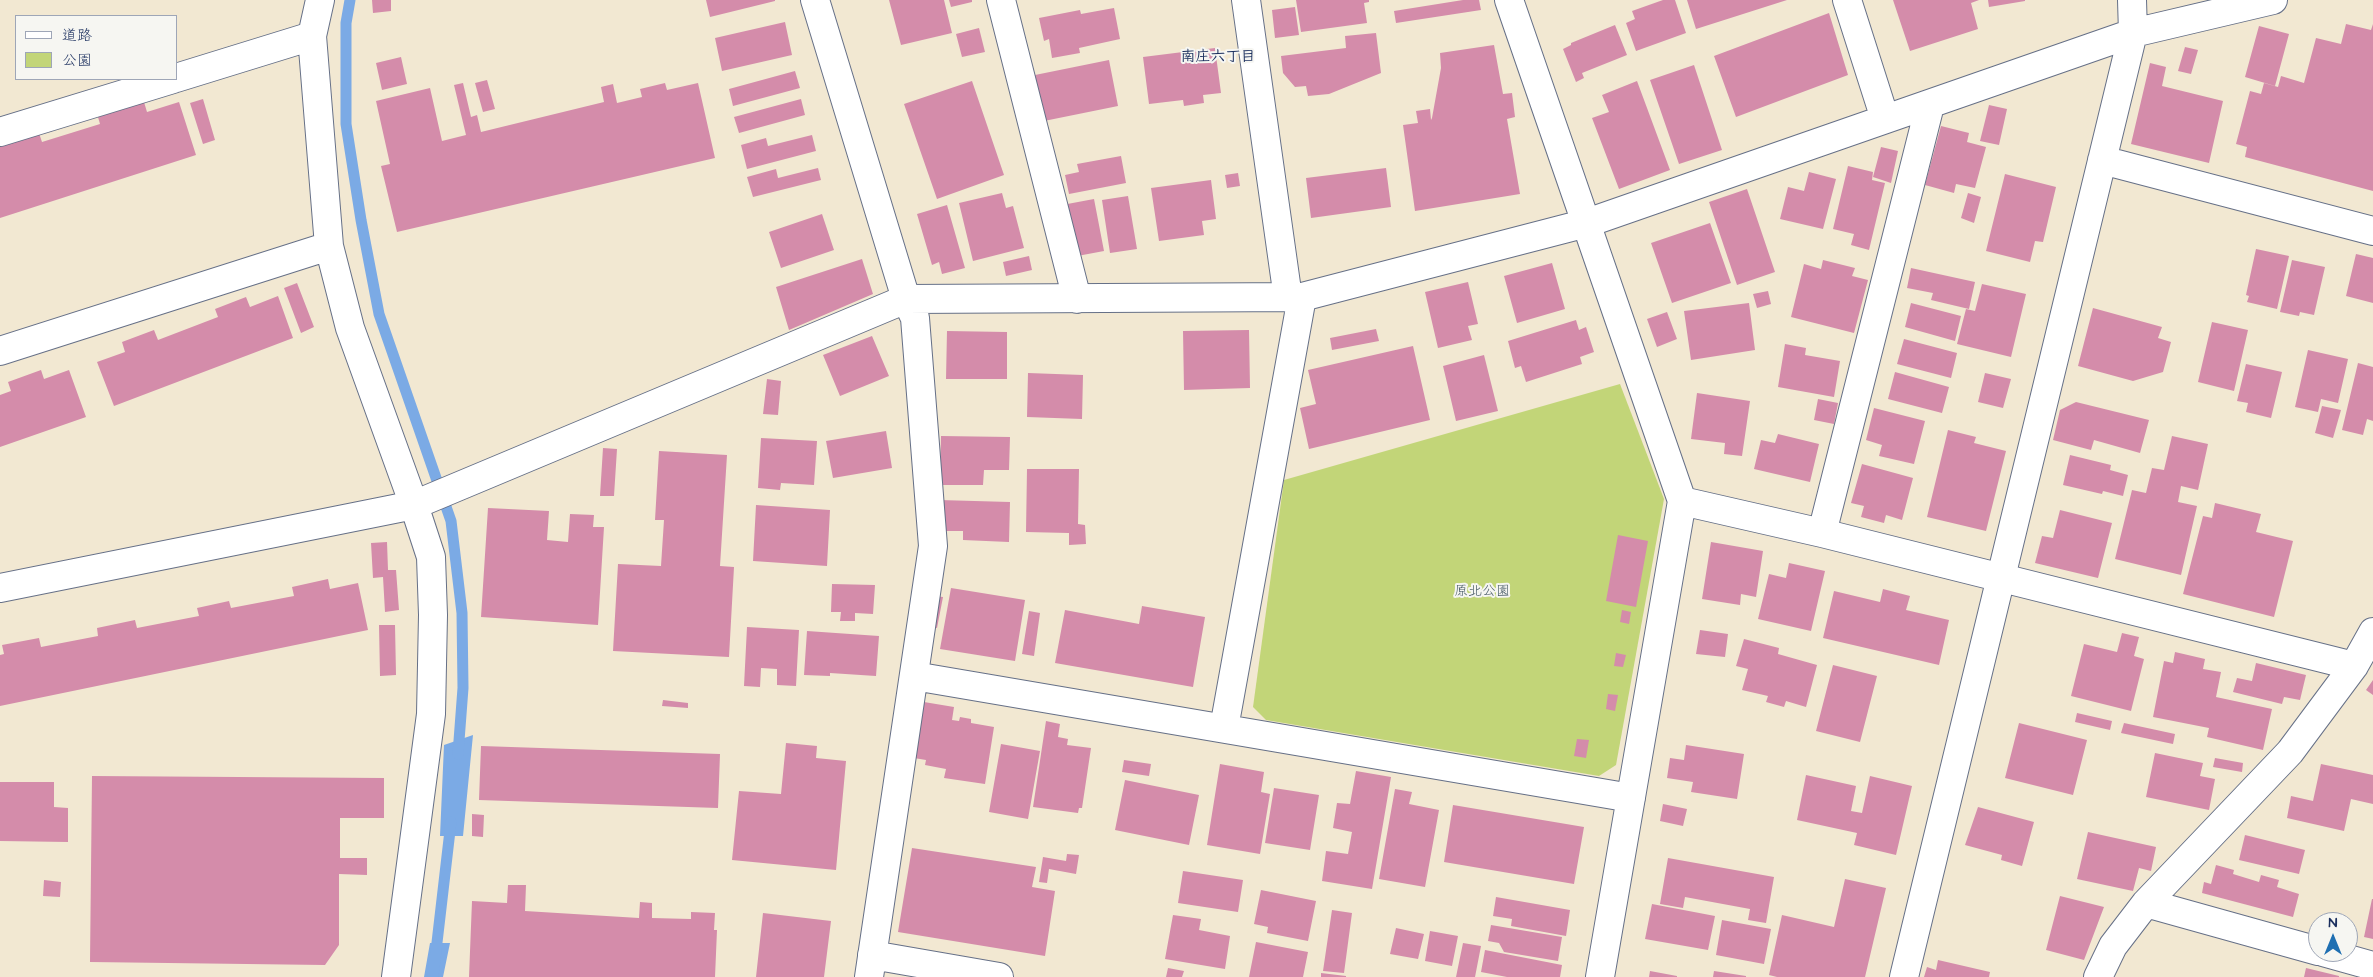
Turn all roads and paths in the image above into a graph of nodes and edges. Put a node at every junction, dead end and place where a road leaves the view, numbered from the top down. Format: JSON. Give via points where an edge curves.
{"nodes":[{"id":1,"x":320,"y":0,"type":"edge"},
{"id":2,"x":815,"y":0,"type":"edge"},
{"id":3,"x":1001,"y":0,"type":"edge"},
{"id":4,"x":1246,"y":0,"type":"edge"},
{"id":5,"x":1509,"y":0,"type":"edge"},
{"id":6,"x":1847,"y":0,"type":"edge"},
{"id":7,"x":2132,"y":0,"type":"edge"},
{"id":8,"x":2273,"y":0,"type":"edge"},
{"id":9,"x":2133,"y":34,"type":"junction"},
{"id":10,"x":312,"y":36,"type":"junction"},
{"id":11,"x":178,"y":77,"type":"edge"},
{"id":12,"x":169,"y":80,"type":"edge"},
{"id":13,"x":1930,"y":105,"type":"junction"},
{"id":14,"x":1884,"y":119,"type":"junction"},
{"id":15,"x":0,"y":132,"type":"edge"},
{"id":16,"x":2102,"y":160,"type":"junction"},
{"id":17,"x":1587,"y":223,"type":"junction"},
{"id":18,"x":2373,"y":231,"type":"edge"},
{"id":19,"x":329,"y":246,"type":"junction"},
{"id":20,"x":1295,"y":298,"type":"junction"},
{"id":21,"x":906,"y":299,"type":"junction"},
{"id":22,"x":1077,"y":299,"type":"junction"},
{"id":23,"x":0,"y":351,"type":"edge"},
{"id":24,"x":1682,"y":501,"type":"junction"},
{"id":25,"x":414,"y":504,"type":"junction"},
{"id":26,"x":1822,"y":533,"type":"junction"},
{"id":27,"x":2002,"y":579,"type":"junction"},
{"id":28,"x":0,"y":588,"type":"edge"},
{"id":29,"x":2373,"y":632,"type":"edge"},
{"id":30,"x":2354,"y":666,"type":"junction"},
{"id":31,"x":914,"y":676,"type":"junction"},
{"id":32,"x":1224,"y":728,"type":"junction"},
{"id":33,"x":1631,"y":798,"type":"junction"},
{"id":34,"x":2146,"y":903,"type":"junction"},
{"id":35,"x":2308,"y":948,"type":"edge"},
{"id":36,"x":2358,"y":962,"type":"edge"},
{"id":37,"x":870,"y":966,"type":"edge"},
{"id":38,"x":2373,"y":966,"type":"edge"},
{"id":39,"x":396,"y":977,"type":"edge"},
{"id":40,"x":999,"y":977,"type":"edge"},
{"id":41,"x":1600,"y":977,"type":"edge"},
{"id":42,"x":1904,"y":977,"type":"edge"},
{"id":43,"x":2098,"y":977,"type":"edge"}],
"edges":[{"from":1,"to":10,"type":"street"},
{"from":2,"to":21,"type":"street"},
{"from":3,"to":22,"type":"street"},
{"from":4,"to":20,"type":"street"},
{"from":5,"to":17,"type":"street"},
{"from":6,"to":14,"type":"street"},
{"from":7,"to":9,"type":"street"},
{"from":8,"to":9,"type":"street"},
{"from":9,"to":13,"type":"street"},
{"from":9,"to":16,"type":"street"},
{"from":10,"to":11,"type":"street"},
{"from":10,"to":19,"type":"street"},
{"from":12,"to":15,"type":"street"},
{"from":13,"to":14,"type":"street"},
{"from":13,"to":26,"type":"street"},
{"from":14,"to":17,"type":"street"},
{"from":16,"to":18,"type":"street"},
{"from":16,"to":27,"type":"street"},
{"from":17,"to":20,"type":"street"},
{"from":17,"to":24,"type":"street"},
{"from":19,"to":23,"type":"street"},
{"from":19,"to":25,"type":"street","via":[[350,328]]},
{"from":20,"to":22,"type":"street"},
{"from":20,"to":32,"type":"street"},
{"from":21,"to":22,"type":"street"},
{"from":21,"to":25,"type":"street"},
{"from":21,"to":31,"type":"street","via":[[914,318],[933,546]]},
{"from":24,"to":26,"type":"street"},
{"from":24,"to":33,"type":"street"},
{"from":25,"to":28,"type":"street"},
{"from":25,"to":39,"type":"street","via":[[430,557],[433,615],[430,714]]},
{"from":26,"to":27,"type":"street"},
{"from":27,"to":30,"type":"street"},
{"from":27,"to":42,"type":"street"},
{"from":29,"to":30,"type":"street"},
{"from":30,"to":34,"type":"street","via":[[2290,752]]},
{"from":31,"to":32,"type":"street"},
{"from":31,"to":37,"type":"street"},
{"from":32,"to":33,"type":"street"},
{"from":33,"to":41,"type":"street"},
{"from":34,"to":35,"type":"street"},
{"from":34,"to":43,"type":"street","via":[[2113,946]]},
{"from":36,"to":38,"type":"street"},
{"from":37,"to":40,"type":"street"}]}
